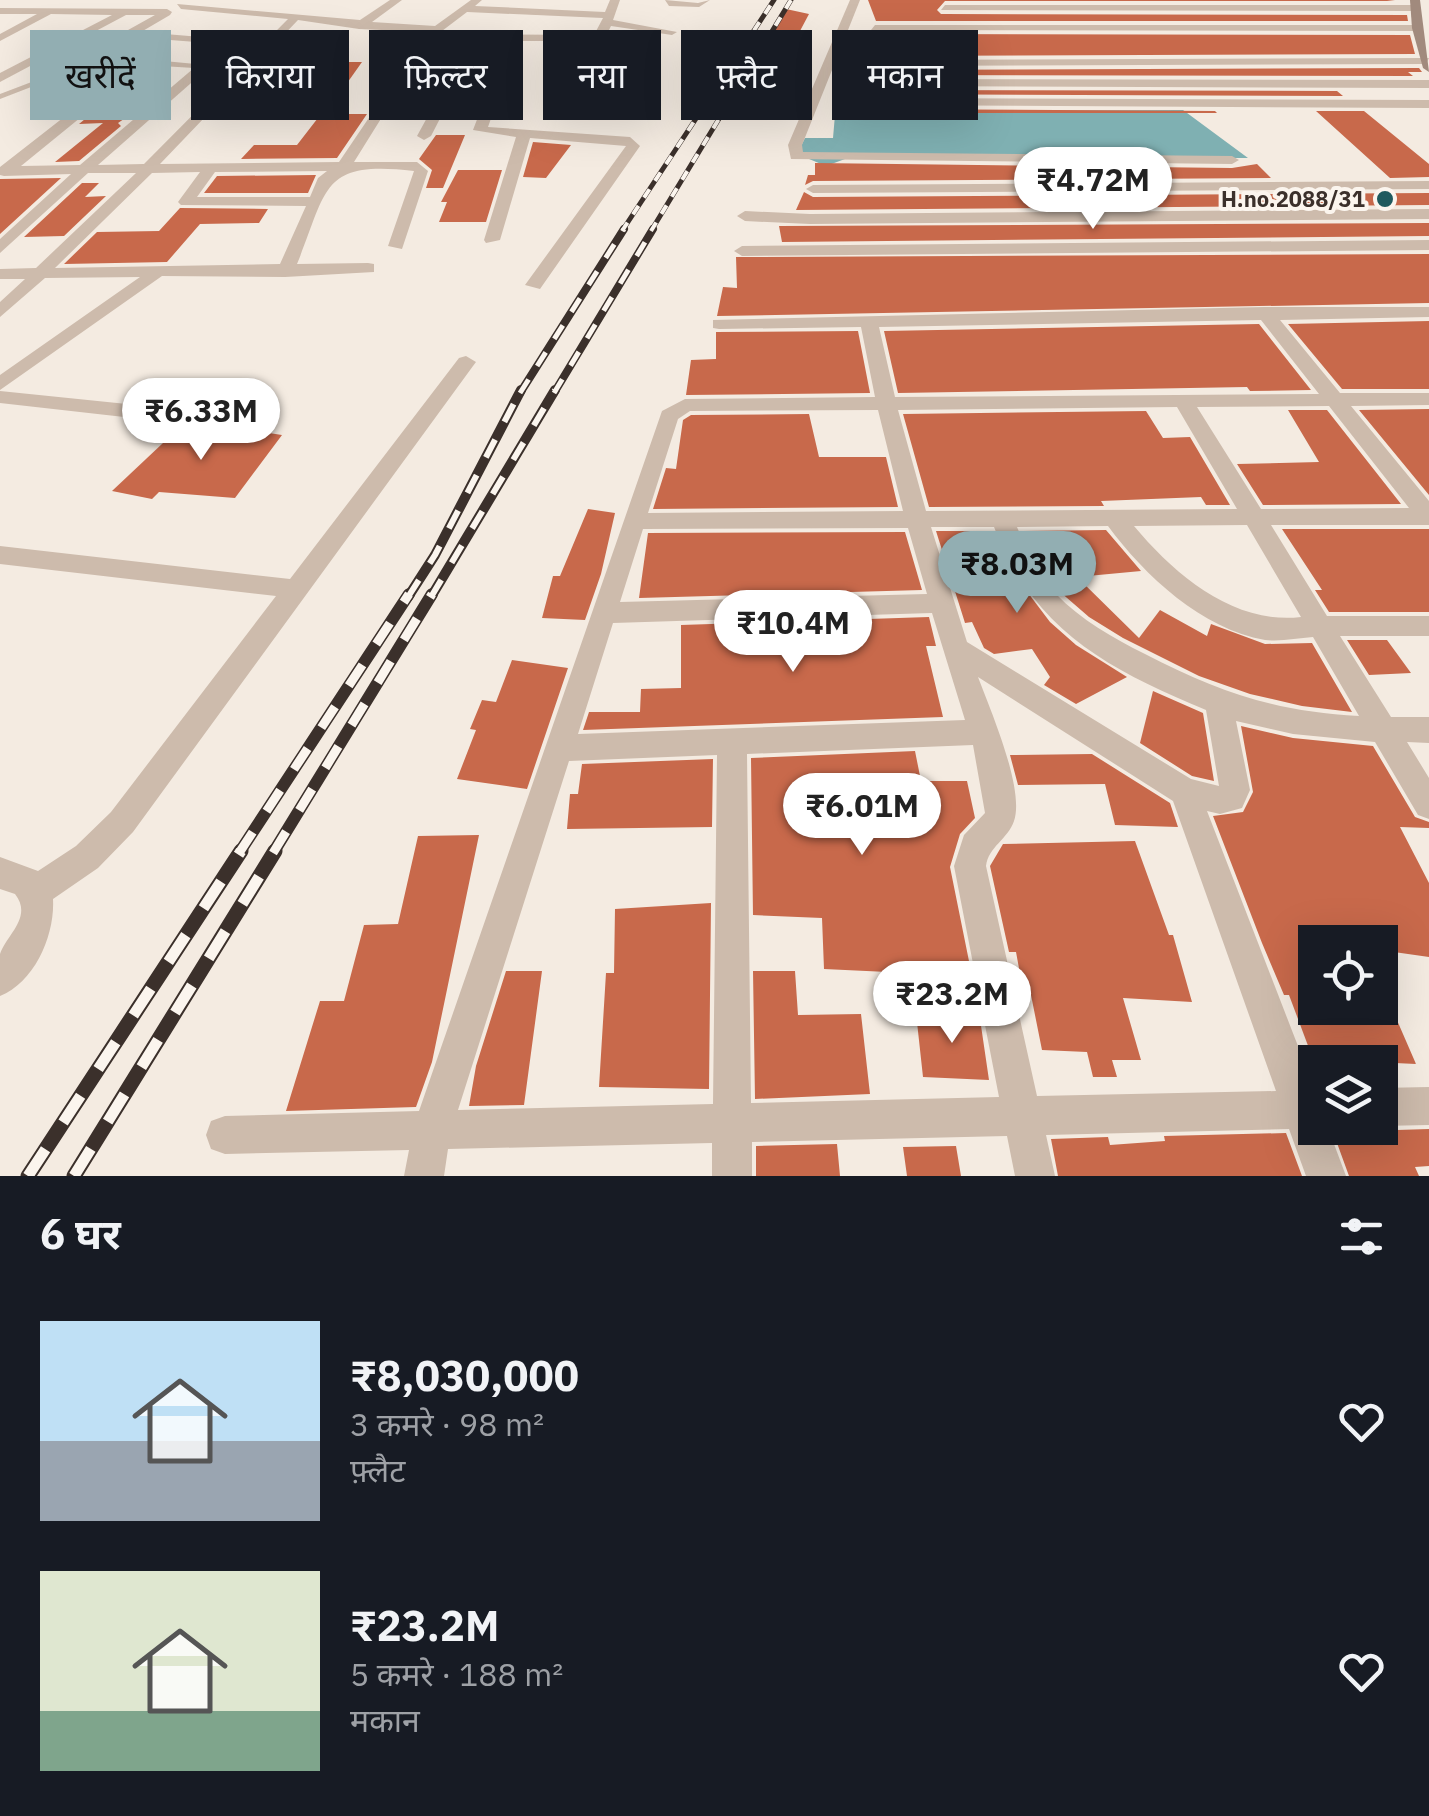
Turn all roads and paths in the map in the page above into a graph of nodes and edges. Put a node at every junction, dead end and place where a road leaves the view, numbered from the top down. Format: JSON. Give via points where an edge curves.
{"nodes":[{"id":1,"x":242,"y":0,"type":"edge"},
{"id":2,"x":397,"y":0,"type":"edge"},
{"id":3,"x":612,"y":0,"type":"edge"},
{"id":4,"x":668,"y":0,"type":"edge"},
{"id":5,"x":708,"y":0,"type":"edge"},
{"id":6,"x":855,"y":0,"type":"edge"},
{"id":7,"x":686,"y":2,"type":"edge"},
{"id":8,"x":185,"y":3,"type":"edge"},
{"id":9,"x":985,"y":3,"type":"edge"},
{"id":10,"x":472,"y":4,"type":"edge"},
{"id":11,"x":1045,"y":4,"type":"edge"},
{"id":12,"x":1094,"y":4,"type":"edge"},
{"id":13,"x":1162,"y":4,"type":"edge"},
{"id":14,"x":1194,"y":4,"type":"edge"},
{"id":15,"x":1227,"y":4,"type":"edge"},
{"id":16,"x":224,"y":8,"type":"junction"},
{"id":17,"x":945,"y":8,"type":"dead end"},
{"id":18,"x":1419,"y":9,"type":"edge"},
{"id":19,"x":0,"y":10,"type":"edge"},
{"id":20,"x":52,"y":11,"type":"junction"},
{"id":21,"x":126,"y":11,"type":"junction"},
{"id":22,"x":166,"y":12,"type":"junction"},
{"id":23,"x":291,"y":12,"type":"junction"},
{"id":24,"x":610,"y":18,"type":"junction"},
{"id":25,"x":359,"y":26,"type":"junction"},
{"id":26,"x":875,"y":28,"type":"dead end"},
{"id":27,"x":1417,"y":28,"type":"junction"},
{"id":28,"x":137,"y":30,"type":"edge"},
{"id":29,"x":277,"y":30,"type":"edge"},
{"id":30,"x":401,"y":30,"type":"edge"},
{"id":31,"x":436,"y":30,"type":"edge"},
{"id":32,"x":672,"y":32,"type":"dead end"},
{"id":33,"x":0,"y":38,"type":"edge"},
{"id":34,"x":523,"y":38,"type":"edge"},
{"id":35,"x":1035,"y":42,"type":"dead end"},
{"id":36,"x":1322,"y":42,"type":"dead end"},
{"id":37,"x":1401,"y":44,"type":"dead end"},
{"id":38,"x":171,"y":48,"type":"edge"},
{"id":39,"x":188,"y":49,"type":"dead end"},
{"id":40,"x":1426,"y":54,"type":"edge"},
{"id":41,"x":978,"y":61,"type":"edge"},
{"id":42,"x":7,"y":70,"type":"edge"},
{"id":43,"x":191,"y":77,"type":"edge"},
{"id":44,"x":0,"y":78,"type":"edge"},
{"id":45,"x":978,"y":83,"type":"edge"},
{"id":46,"x":1429,"y":84,"type":"edge"},
{"id":47,"x":30,"y":85,"type":"edge"},
{"id":48,"x":0,"y":96,"type":"edge"},
{"id":49,"x":978,"y":102,"type":"edge"},
{"id":50,"x":1429,"y":104,"type":"edge"},
{"id":51,"x":69,"y":120,"type":"edge"},
{"id":52,"x":196,"y":120,"type":"edge"},
{"id":53,"x":375,"y":120,"type":"edge"},
{"id":54,"x":432,"y":120,"type":"edge"},
{"id":55,"x":482,"y":120,"type":"edge"},
{"id":56,"x":524,"y":134,"type":"junction"},
{"id":57,"x":424,"y":136,"type":"dead end"},
{"id":58,"x":1035,"y":158,"type":"junction"},
{"id":59,"x":1232,"y":160,"type":"dead end"},
{"id":60,"x":343,"y":168,"type":"junction"},
{"id":61,"x":147,"y":170,"type":"junction"},
{"id":62,"x":208,"y":170,"type":"junction"},
{"id":63,"x":82,"y":171,"type":"junction"},
{"id":64,"x":3,"y":173,"type":"edge"},
{"id":65,"x":1429,"y":185,"type":"edge"},
{"id":66,"x":813,"y":189,"type":"dead end"},
{"id":67,"x":1051,"y":189,"type":"junction"},
{"id":68,"x":316,"y":201,"type":"junction"},
{"id":69,"x":1429,"y":214,"type":"edge"},
{"id":70,"x":745,"y":216,"type":"dead end"},
{"id":71,"x":492,"y":240,"type":"dead end"},
{"id":72,"x":396,"y":246,"type":"dead end"},
{"id":73,"x":1429,"y":246,"type":"edge"},
{"id":74,"x":0,"y":248,"type":"edge"},
{"id":75,"x":742,"y":251,"type":"dead end"},
{"id":76,"x":368,"y":268,"type":"dead end"},
{"id":77,"x":159,"y":271,"type":"junction"},
{"id":78,"x":285,"y":272,"type":"junction"},
{"id":79,"x":0,"y":274,"type":"edge"},
{"id":80,"x":38,"y":274,"type":"junction"},
{"id":81,"x":534,"y":285,"type":"dead end"},
{"id":82,"x":0,"y":312,"type":"edge"},
{"id":83,"x":1264,"y":312,"type":"junction"},
{"id":84,"x":1429,"y":312,"type":"edge"},
{"id":85,"x":869,"y":320,"type":"junction"},
{"id":86,"x":720,"y":324,"type":"dead end"},
{"id":87,"x":466,"y":362,"type":"dead end"},
{"id":88,"x":0,"y":384,"type":"edge"},
{"id":89,"x":0,"y":397,"type":"edge"},
{"id":90,"x":1332,"y":397,"type":"junction"},
{"id":91,"x":884,"y":401,"type":"junction"},
{"id":92,"x":1183,"y":401,"type":"junction"},
{"id":93,"x":1426,"y":403,"type":"edge"},
{"id":94,"x":195,"y":418,"type":"dead end"},
{"id":95,"x":1429,"y":517,"type":"edge"},
{"id":96,"x":1254,"y":518,"type":"junction"},
{"id":97,"x":1003,"y":520,"type":"junction"},
{"id":98,"x":1116,"y":520,"type":"junction"},
{"id":99,"x":636,"y":521,"type":"junction"},
{"id":100,"x":921,"y":521,"type":"junction"},
{"id":101,"x":0,"y":555,"type":"edge"},
{"id":102,"x":298,"y":589,"type":"junction"},
{"id":103,"x":943,"y":604,"type":"junction"},
{"id":104,"x":604,"y":613,"type":"junction"},
{"id":105,"x":1320,"y":626,"type":"junction"},
{"id":106,"x":1429,"y":626,"type":"edge"},
{"id":107,"x":956,"y":649,"type":"junction"},
{"id":108,"x":1220,"y":704,"type":"junction"},
{"id":109,"x":1384,"y":730,"type":"junction"},
{"id":110,"x":1429,"y":730,"type":"edge"},
{"id":111,"x":982,"y":732,"type":"junction"},
{"id":112,"x":732,"y":742,"type":"junction"},
{"id":113,"x":561,"y":748,"type":"junction"},
{"id":114,"x":1185,"y":792,"type":"junction"},
{"id":115,"x":1429,"y":805,"type":"edge"},
{"id":116,"x":0,"y":873,"type":"edge"},
{"id":117,"x":36,"y":891,"type":"junction"},
{"id":118,"x":0,"y":979,"type":"edge"},
{"id":119,"x":1298,"y":1086,"type":"edge"},
{"id":120,"x":1429,"y":1106,"type":"edge"},
{"id":121,"x":1398,"y":1107,"type":"edge"},
{"id":122,"x":1298,"y":1109,"type":"edge"},
{"id":123,"x":1024,"y":1116,"type":"junction"},
{"id":124,"x":731,"y":1123,"type":"junction"},
{"id":125,"x":432,"y":1130,"type":"junction"},
{"id":126,"x":225,"y":1135,"type":"dead end"},
{"id":127,"x":1317,"y":1145,"type":"edge"},
{"id":128,"x":424,"y":1176,"type":"edge"},
{"id":129,"x":732,"y":1176,"type":"edge"},
{"id":130,"x":1035,"y":1176,"type":"edge"},
{"id":131,"x":1326,"y":1176,"type":"edge"}],
"edges":[{"from":1,"to":16,"type":"street"},
{"from":2,"to":25,"type":"street"},
{"from":3,"to":24,"type":"street"},
{"from":4,"to":7,"type":"lane"},
{"from":5,"to":7,"type":"lane","via":[[699,6]]},
{"from":6,"to":58,"type":"street","via":[[796,156]]},
{"from":8,"to":16,"type":"street"},
{"from":8,"to":22,"type":"street"},
{"from":9,"to":11,"type":"street"},
{"from":9,"to":17,"type":"street"},
{"from":10,"to":24,"type":"street"},
{"from":10,"to":31,"type":"street"},
{"from":11,"to":12,"type":"street"},
{"from":12,"to":13,"type":"street"},
{"from":13,"to":14,"type":"street"},
{"from":14,"to":15,"type":"street"},
{"from":15,"to":18,"type":"street"},
{"from":16,"to":23,"type":"street"},
{"from":18,"to":27,"type":"street"},
{"from":19,"to":20,"type":"street"},
{"from":20,"to":21,"type":"street"},
{"from":20,"to":33,"type":"street"},
{"from":21,"to":22,"type":"street"},
{"from":21,"to":42,"type":"street"},
{"from":22,"to":28,"type":"street"},
{"from":23,"to":25,"type":"street"},
{"from":23,"to":29,"type":"street"},
{"from":24,"to":32,"type":"street"},
{"from":24,"to":34,"type":"street","via":[[596,38]]},
{"from":25,"to":30,"type":"street"},
{"from":26,"to":27,"type":"street"},
{"from":27,"to":40,"type":"street"},
{"from":35,"to":36,"type":"street"},
{"from":37,"to":40,"type":"street"},
{"from":38,"to":39,"type":"street"},
{"from":40,"to":41,"type":"street"},
{"from":42,"to":44,"type":"street"},
{"from":43,"to":63,"type":"street"},
{"from":45,"to":46,"type":"street"},
{"from":47,"to":48,"type":"lane"},
{"from":49,"to":50,"type":"street"},
{"from":51,"to":64,"type":"street"},
{"from":52,"to":61,"type":"street"},
{"from":53,"to":60,"type":"street"},
{"from":54,"to":57,"type":"street"},
{"from":55,"to":56,"type":"street","via":[[479,129]]},
{"from":56,"to":71,"type":"street"},
{"from":56,"to":81,"type":"street","via":[[598,136],[633,146]]},
{"from":58,"to":59,"type":"street"},
{"from":58,"to":67,"type":"street"},
{"from":60,"to":62,"type":"street"},
{"from":60,"to":68,"type":"street","via":[[325,178]]},
{"from":60,"to":72,"type":"street","via":[[421,169]]},
{"from":61,"to":62,"type":"street"},
{"from":61,"to":63,"type":"street"},
{"from":61,"to":80,"type":"street"},
{"from":62,"to":68,"type":"street","via":[[186,202]]},
{"from":63,"to":64,"type":"street"},
{"from":63,"to":74,"type":"street"},
{"from":65,"to":67,"type":"street"},
{"from":66,"to":67,"type":"street"},
{"from":68,"to":78,"type":"street"},
{"from":69,"to":70,"type":"street"},
{"from":73,"to":75,"type":"street"},
{"from":76,"to":78,"type":"street"},
{"from":77,"to":78,"type":"street"},
{"from":77,"to":80,"type":"street"},
{"from":77,"to":88,"type":"street"},
{"from":79,"to":80,"type":"street"},
{"from":80,"to":82,"type":"street"},
{"from":83,"to":84,"type":"street"},
{"from":83,"to":85,"type":"street"},
{"from":83,"to":90,"type":"street"},
{"from":85,"to":86,"type":"street"},
{"from":85,"to":91,"type":"street"},
{"from":87,"to":102,"type":"street"},
{"from":89,"to":94,"type":"street"},
{"from":90,"to":92,"type":"street"},
{"from":90,"to":93,"type":"street"},
{"from":90,"to":95,"type":"street"},
{"from":91,"to":92,"type":"street"},
{"from":91,"to":99,"type":"street","via":[[674,410]]},
{"from":91,"to":100,"type":"street"},
{"from":92,"to":96,"type":"street"},
{"from":95,"to":96,"type":"street"},
{"from":96,"to":98,"type":"street"},
{"from":96,"to":105,"type":"street"},
{"from":97,"to":98,"type":"street"},
{"from":97,"to":100,"type":"street"},
{"from":97,"to":108,"type":"street","via":[[1044,599],[1088,638]]},
{"from":98,"to":105,"type":"street","via":[[1137,548],[1218,612],[1268,630]]},
{"from":99,"to":100,"type":"street"},
{"from":99,"to":104,"type":"street"},
{"from":100,"to":103,"type":"street"},
{"from":101,"to":102,"type":"street"},
{"from":102,"to":117,"type":"street","via":[[122,822]]},
{"from":103,"to":104,"type":"street"},
{"from":103,"to":107,"type":"street"},
{"from":104,"to":113,"type":"street"},
{"from":105,"to":106,"type":"street"},
{"from":105,"to":109,"type":"street"},
{"from":107,"to":111,"type":"street"},
{"from":107,"to":114,"type":"street"},
{"from":108,"to":109,"type":"street"},
{"from":108,"to":114,"type":"street","via":[[1235,790],[1220,800]]},
{"from":109,"to":110,"type":"street"},
{"from":109,"to":115,"type":"street"},
{"from":111,"to":112,"type":"street"},
{"from":111,"to":123,"type":"street","via":[[1001,818],[974,844],[970,866]]},
{"from":112,"to":113,"type":"street"},
{"from":112,"to":124,"type":"street"},
{"from":113,"to":125,"type":"street"},
{"from":114,"to":119,"type":"street"},
{"from":116,"to":117,"type":"street"},
{"from":117,"to":118,"type":"street","via":[[35,933]]},
{"from":120,"to":121,"type":"street"},
{"from":122,"to":123,"type":"street"},
{"from":123,"to":124,"type":"street"},
{"from":123,"to":130,"type":"street"},
{"from":124,"to":125,"type":"street"},
{"from":124,"to":129,"type":"street"},
{"from":125,"to":126,"type":"street"},
{"from":125,"to":128,"type":"street"},
{"from":127,"to":131,"type":"street"}]}
